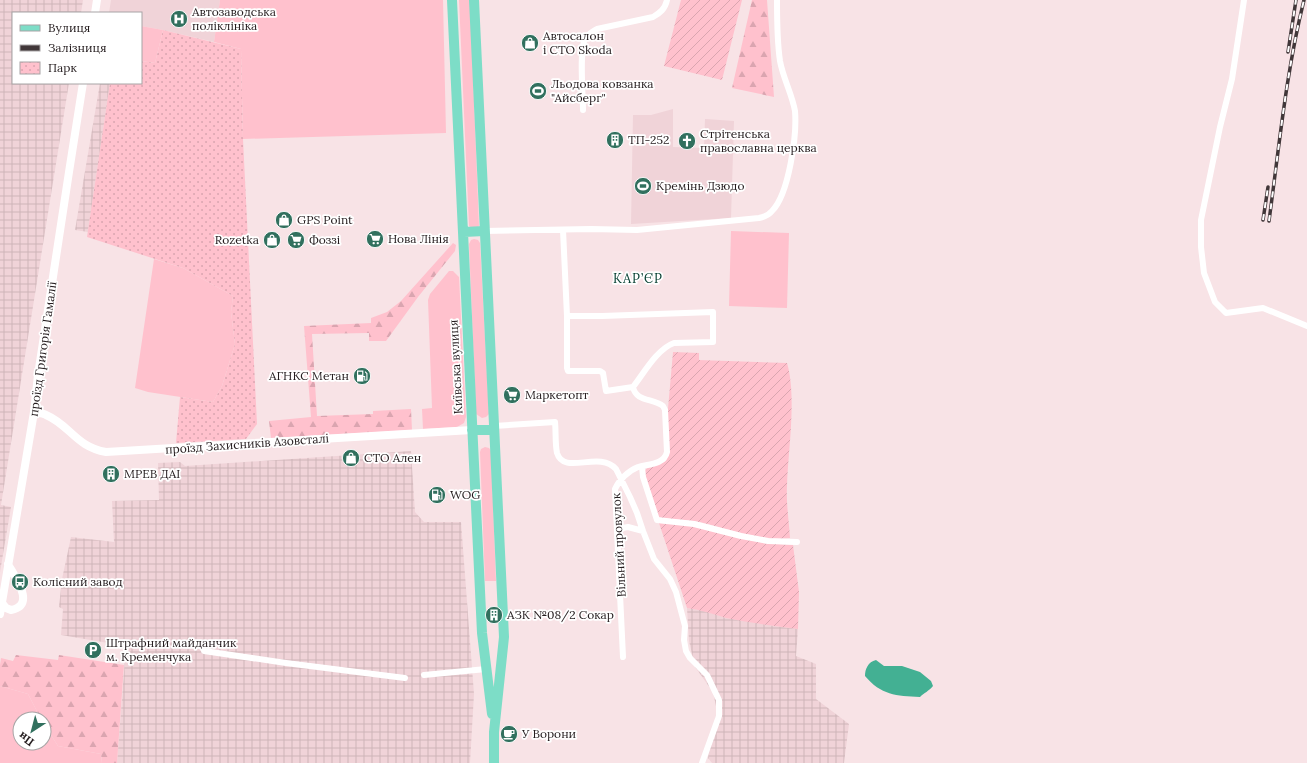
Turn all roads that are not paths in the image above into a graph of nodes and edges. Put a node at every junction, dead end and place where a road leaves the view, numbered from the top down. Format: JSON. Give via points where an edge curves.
{"nodes":[{"id":1,"x":97,"y":0,"type":"edge"},
{"id":2,"x":452,"y":0,"type":"edge"},
{"id":3,"x":474,"y":0,"type":"edge"},
{"id":4,"x":667,"y":0,"type":"edge"},
{"id":5,"x":777,"y":0,"type":"edge"},
{"id":6,"x":1244,"y":0,"type":"edge"},
{"id":7,"x":95,"y":12,"type":"edge"},
{"id":8,"x":84,"y":84,"type":"edge"},
{"id":9,"x":583,"y":110,"type":"dead end"},
{"id":10,"x":563,"y":230,"type":"junction"},
{"id":11,"x":484,"y":231,"type":"junction"},
{"id":12,"x":464,"y":232,"type":"junction"},
{"id":13,"x":567,"y":316,"type":"junction"},
{"id":14,"x":1307,"y":326,"type":"edge"},
{"id":15,"x":633,"y":387,"type":"junction"},
{"id":16,"x":34,"y":412,"type":"junction"},
{"id":17,"x":494,"y":428,"type":"junction"},
{"id":18,"x":472,"y":430,"type":"junction"},
{"id":19,"x":642,"y":466,"type":"junction"},
{"id":20,"x":621,"y":479,"type":"junction"},
{"id":21,"x":617,"y":528,"type":"junction"},
{"id":22,"x":643,"y":532,"type":"junction"},
{"id":23,"x":797,"y":542,"type":"dead end"},
{"id":24,"x":8,"y":564,"type":"junction"},
{"id":25,"x":2,"y":603,"type":"junction"},
{"id":26,"x":16,"y":609,"type":"junction"},
{"id":27,"x":0,"y":615,"type":"edge"},
{"id":28,"x":204,"y":651,"type":"dead end"},
{"id":29,"x":623,"y":657,"type":"dead end"},
{"id":30,"x":486,"y":669,"type":"junction"},
{"id":31,"x":424,"y":675,"type":"dead end"},
{"id":32,"x":405,"y":678,"type":"dead end"},
{"id":33,"x":494,"y":732,"type":"junction"},
{"id":34,"x":494,"y":763,"type":"edge"},
{"id":35,"x":702,"y":763,"type":"edge"}],
"edges":[{"from":1,"to":7,"type":"street"},
{"from":2,"to":12,"type":"main road","name":"Київська вулиця"},
{"from":3,"to":11,"type":"main road","name":"Київська вулиця"},
{"from":4,"to":9,"type":"street","via":[[661,12],[653,17],[597,29],[586,37],[583,43]]},
{"from":5,"to":10,"type":"street","via":[[779,56],[794,110],[795,128],[790,170],[782,194],[772,212],[759,218],[637,230]]},
{"from":6,"to":14,"type":"street","via":[[1232,79],[1201,220],[1204,273],[1215,302],[1226,313],[1264,308]]},
{"from":8,"to":16,"type":"street","name":"проїзд Григорія Гамалії"},
{"from":10,"to":11,"type":"street"},
{"from":10,"to":13,"type":"street"},
{"from":11,"to":12,"type":"main road"},
{"from":11,"to":17,"type":"main road","name":"Київська вулиця"},
{"from":12,"to":18,"type":"main road","name":"Київська вулиця"},
{"from":13,"to":15,"type":"street","via":[[568,370],[600,371],[603,373],[606,391]]},
{"from":13,"to":15,"type":"street","via":[[713,312],[713,342],[674,343],[665,347]]},
{"from":15,"to":19,"type":"street","name":"Вільний провулок","via":[[634,392],[641,398],[659,403],[665,410],[665,457],[659,462]]},
{"from":16,"to":18,"type":"street","name":"проїзд Захисників Азовсталі","via":[[45,414],[86,446],[106,452]]},
{"from":16,"to":24,"type":"street","name":"проїзд Григорія Гамалії"},
{"from":17,"to":18,"type":"main road"},
{"from":17,"to":20,"type":"street","via":[[555,422],[557,453],[560,459],[569,464],[608,462],[616,469]]},
{"from":17,"to":33,"type":"main road","name":"Київська вулиця","via":[[504,637]]},
{"from":18,"to":30,"type":"main road","name":"Київська вулиця"},
{"from":19,"to":20,"type":"street","name":"Вільний провулок"},
{"from":19,"to":23,"type":"street","via":[[657,520],[694,524],[764,540]]},
{"from":20,"to":21,"type":"street","name":"Вільний провулок","via":[[615,489]]},
{"from":20,"to":22,"type":"street","via":[[633,502]]},
{"from":21,"to":22,"type":"street","via":[[628,527]]},
{"from":21,"to":29,"type":"street","name":"Вільний провулок"},
{"from":22,"to":35,"type":"street","via":[[654,559],[670,579],[676,592],[685,626],[686,650],[706,675],[719,700],[719,716]]},
{"from":24,"to":25,"type":"street","name":"проїзд Григорія Гамалії"},
{"from":24,"to":26,"type":"street","via":[[23,594],[21,604]]},
{"from":25,"to":26,"type":"street","via":[[9,610]]},
{"from":25,"to":27,"type":"street","name":"проїзд Григорія Гамалії"},
{"from":26,"to":27,"type":"street"},
{"from":28,"to":32,"type":"street"},
{"from":30,"to":31,"type":"street"},
{"from":30,"to":33,"type":"main road","name":"Київська вулиця"},
{"from":33,"to":34,"type":"main road","name":"Київська вулиця"}]}
